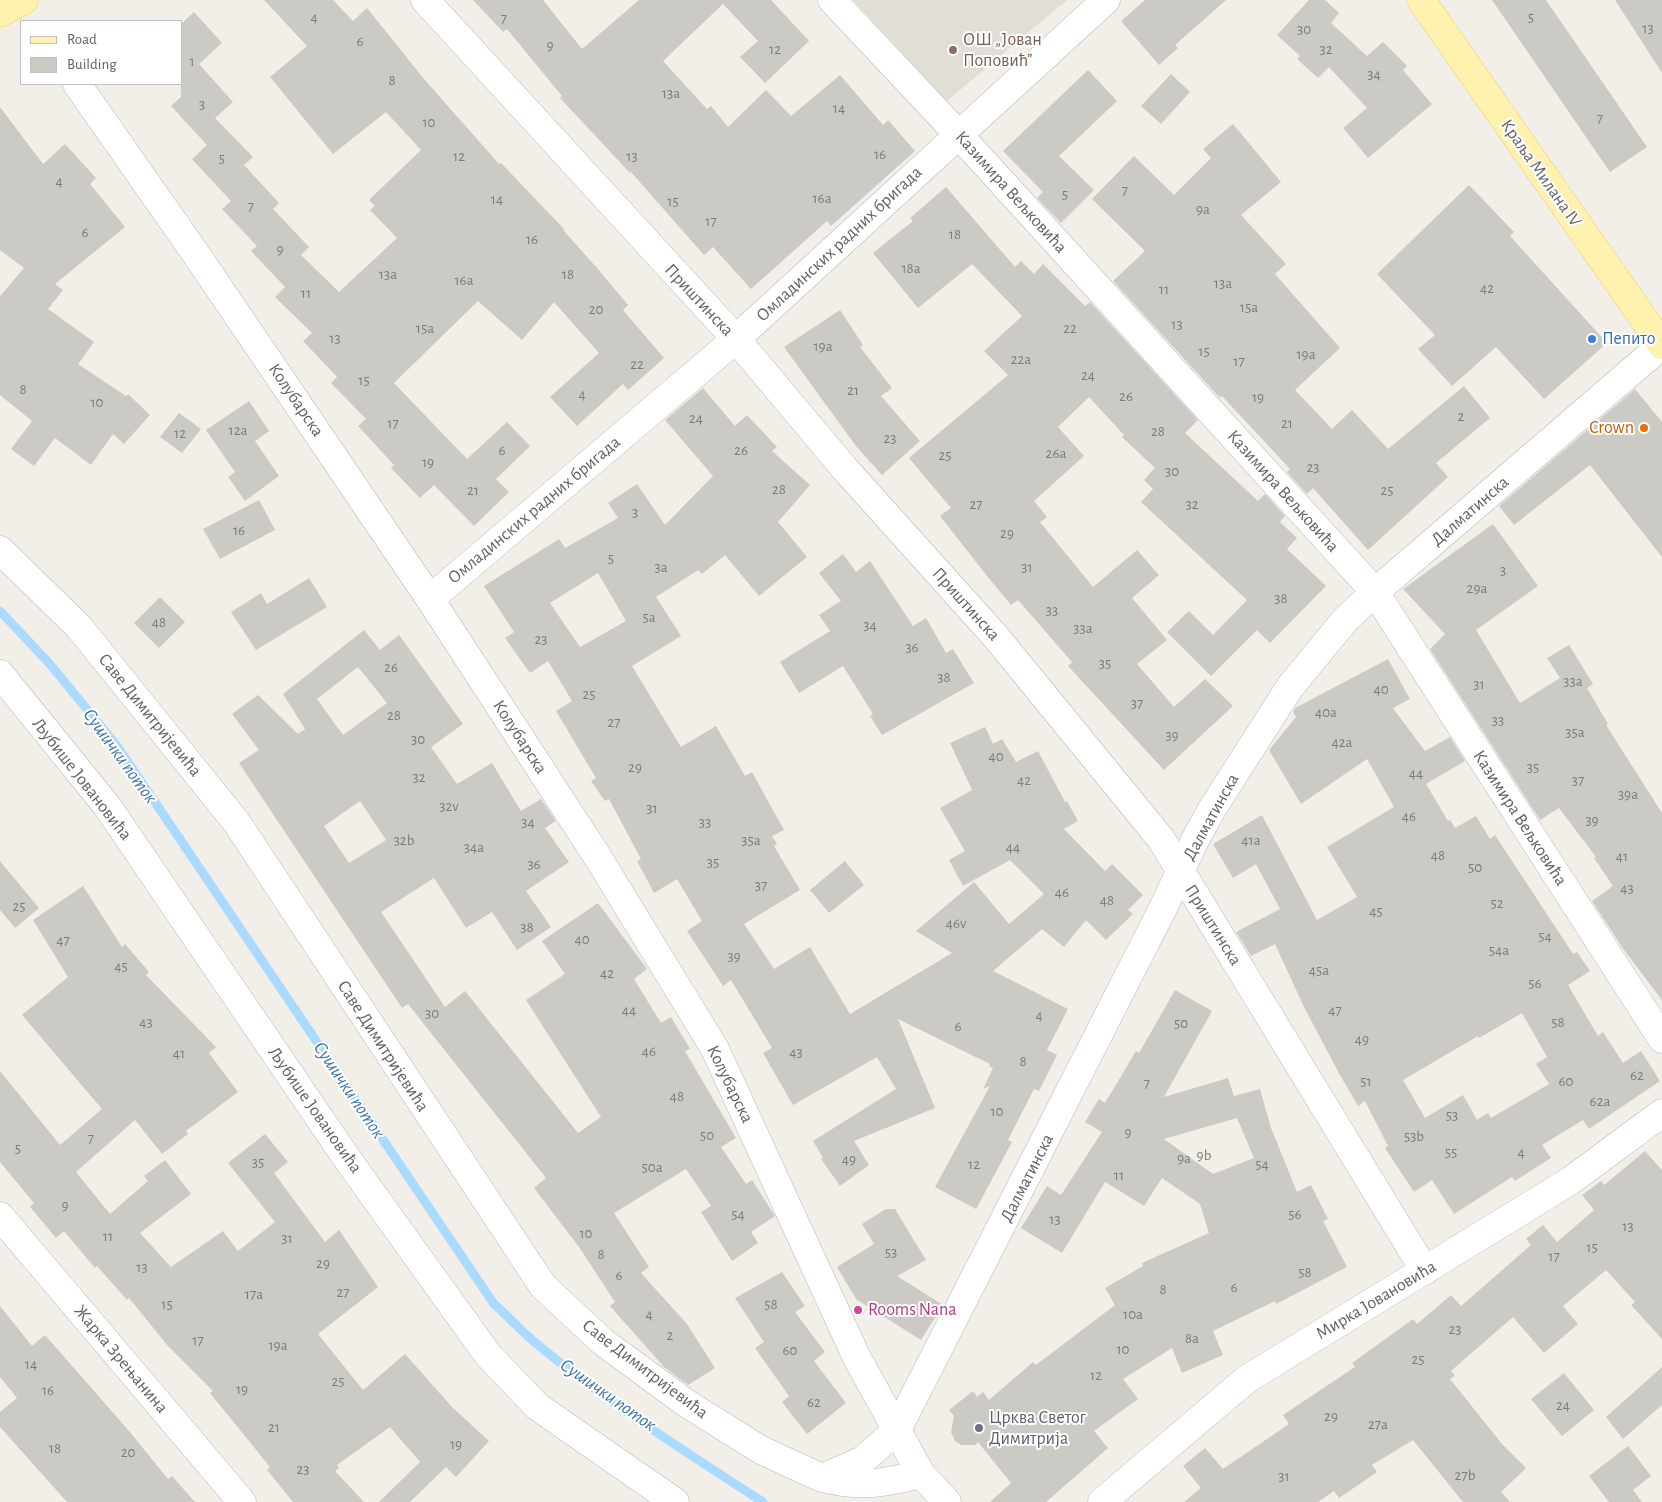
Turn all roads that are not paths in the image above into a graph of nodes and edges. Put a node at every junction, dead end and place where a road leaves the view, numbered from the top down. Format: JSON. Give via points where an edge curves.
{"nodes":[{"id":1,"x":24,"y":0,"type":"edge"},
{"id":2,"x":425,"y":0,"type":"edge"},
{"id":3,"x":832,"y":0,"type":"edge"},
{"id":4,"x":1106,"y":0,"type":"edge"},
{"id":5,"x":1420,"y":0,"type":"edge"},
{"id":6,"x":0,"y":13,"type":"edge"},
{"id":7,"x":78,"y":85,"type":"edge"},
{"id":8,"x":959,"y":135,"type":"junction"},
{"id":9,"x":736,"y":339,"type":"junction"},
{"id":10,"x":1662,"y":345,"type":"edge"},
{"id":11,"x":0,"y":550,"type":"edge"},
{"id":12,"x":1375,"y":592,"type":"junction"},
{"id":13,"x":430,"y":599,"type":"junction"},
{"id":14,"x":0,"y":674,"type":"edge"},
{"id":15,"x":1180,"y":872,"type":"junction"},
{"id":16,"x":1662,"y":1039,"type":"edge"},
{"id":17,"x":1662,"y":1113,"type":"edge"},
{"id":18,"x":0,"y":1216,"type":"edge"},
{"id":19,"x":1425,"y":1271,"type":"junction"},
{"id":20,"x":897,"y":1430,"type":"junction"},
{"id":21,"x":921,"y":1474,"type":"junction"},
{"id":22,"x":822,"y":1478,"type":"junction"},
{"id":23,"x":1105,"y":1501,"type":"edge"},
{"id":24,"x":242,"y":1502,"type":"edge"},
{"id":25,"x":675,"y":1502,"type":"edge"},
{"id":26,"x":947,"y":1502,"type":"edge"}],
"edges":[{"from":1,"to":6,"type":"main road"},
{"from":2,"to":9,"type":"street","name":"Приштинска"},
{"from":3,"to":8,"type":"street","name":"Казимира Вељковића"},
{"from":4,"to":8,"type":"street","name":"Омладинских радних бригада"},
{"from":5,"to":10,"type":"main road","name":"Краља Милана IV"},
{"from":7,"to":13,"type":"street","name":"Колубарска"},
{"from":8,"to":9,"type":"street","name":"Омладинских радних бригада"},
{"from":8,"to":12,"type":"street","name":"Казимира Вељковића"},
{"from":9,"to":13,"type":"street","name":"Омладинских радних бригада"},
{"from":9,"to":15,"type":"street","name":"Приштинска","via":[[845,469],[1003,645],[1161,839]]},
{"from":10,"to":12,"type":"street","name":"Далматинска"},
{"from":11,"to":22,"type":"street","name":"Саве Димитријевића","via":[[79,627],[237,823],[543,1286],[603,1342],[686,1403],[761,1450]]},
{"from":12,"to":15,"type":"street","name":"Далматинска","via":[[1346,619],[1290,687],[1212,809]]},
{"from":12,"to":16,"type":"street","name":"Казимира Вељковића"},
{"from":13,"to":20,"type":"street","name":"Колубарска","via":[[597,856],[715,1049],[857,1358]]},
{"from":14,"to":25,"type":"street","name":"Љубише Јовановића","via":[[107,806],[348,1160],[488,1355],[538,1407]]},
{"from":15,"to":19,"type":"street","name":"Приштинска"},
{"from":15,"to":20,"type":"street","name":"Далматинска"},
{"from":17,"to":19,"type":"street","name":"Мирка Јовановића","via":[[1570,1181]]},
{"from":18,"to":24,"type":"street","name":"Жарка Зрењанина"},
{"from":19,"to":23,"type":"street","name":"Мирка Јовановића","via":[[1247,1379]]},
{"from":20,"to":21,"type":"street"},
{"from":20,"to":22,"type":"street","via":[[863,1460]]},
{"from":21,"to":22,"type":"street","name":"Саве Димитријевића","via":[[881,1484]]},
{"from":21,"to":26,"type":"street"}]}
